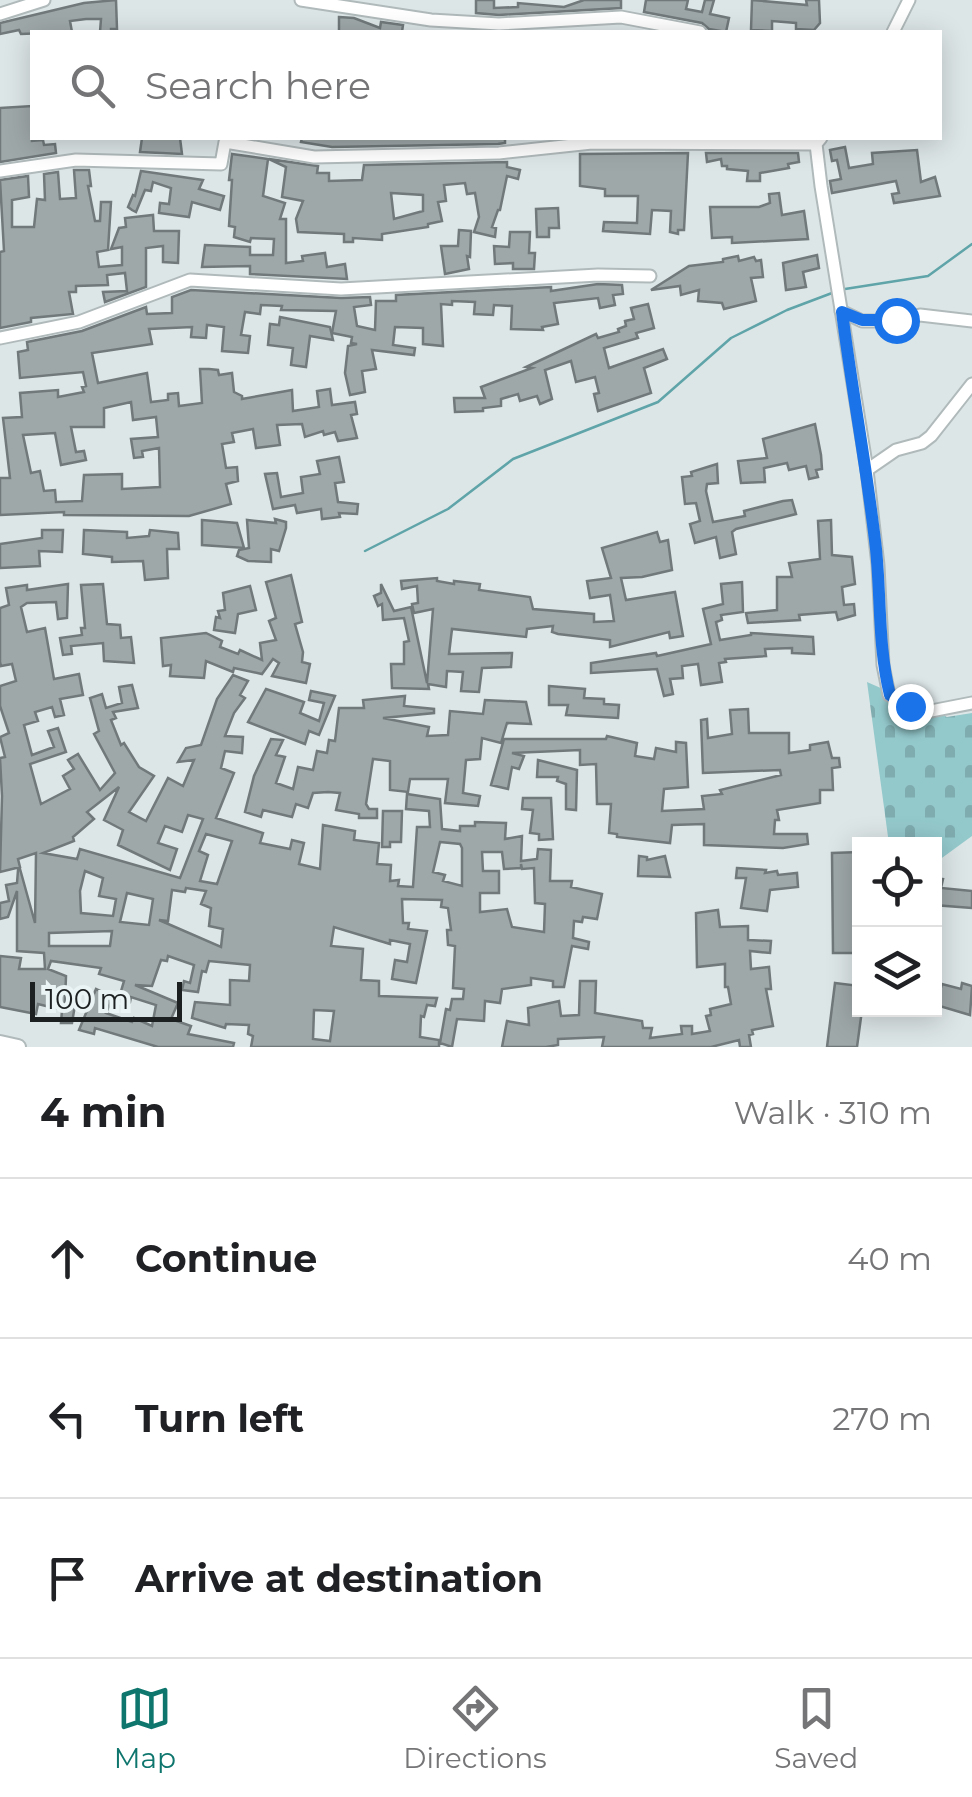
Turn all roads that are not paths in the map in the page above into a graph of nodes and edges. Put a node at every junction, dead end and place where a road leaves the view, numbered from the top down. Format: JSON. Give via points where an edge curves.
{"nodes":[{"id":1,"x":44,"y":0,"type":"edge"},
{"id":2,"x":301,"y":0,"type":"edge"},
{"id":3,"x":909,"y":0,"type":"edge"},
{"id":4,"x":0,"y":14,"type":"edge"},
{"id":5,"x":689,"y":30,"type":"edge"},
{"id":6,"x":894,"y":30,"type":"edge"},
{"id":7,"x":819,"y":141,"type":"edge"},
{"id":8,"x":0,"y":171,"type":"edge"},
{"id":9,"x":650,"y":276,"type":"dead end"},
{"id":10,"x":842,"y":312,"type":"junction"},
{"id":11,"x":972,"y":321,"type":"edge"},
{"id":12,"x":0,"y":338,"type":"edge"},
{"id":13,"x":972,"y":384,"type":"edge"},
{"id":14,"x":867,"y":470,"type":"junction"},
{"id":15,"x":972,"y":703,"type":"edge"},
{"id":16,"x":0,"y":1043,"type":"edge"},
{"id":17,"x":18,"y":1047,"type":"edge"}],
"edges":[{"from":1,"to":4,"type":"street"},
{"from":2,"to":5,"type":"street","via":[[430,20],[499,24],[621,17]]},
{"from":3,"to":6,"type":"street"},
{"from":7,"to":8,"type":"street","via":[[592,143],[499,153],[314,157],[225,142],[222,164],[76,160]]},
{"from":7,"to":10,"type":"street"},
{"from":9,"to":12,"type":"street","via":[[340,289],[190,280],[79,322]]},
{"from":10,"to":11,"type":"street","via":[[862,320],[920,314]]},
{"from":10,"to":14,"type":"street"},
{"from":13,"to":14,"type":"street","via":[[932,436]]},
{"from":14,"to":15,"type":"street","via":[[890,695],[926,712]]},
{"from":16,"to":17,"type":"street"}]}
